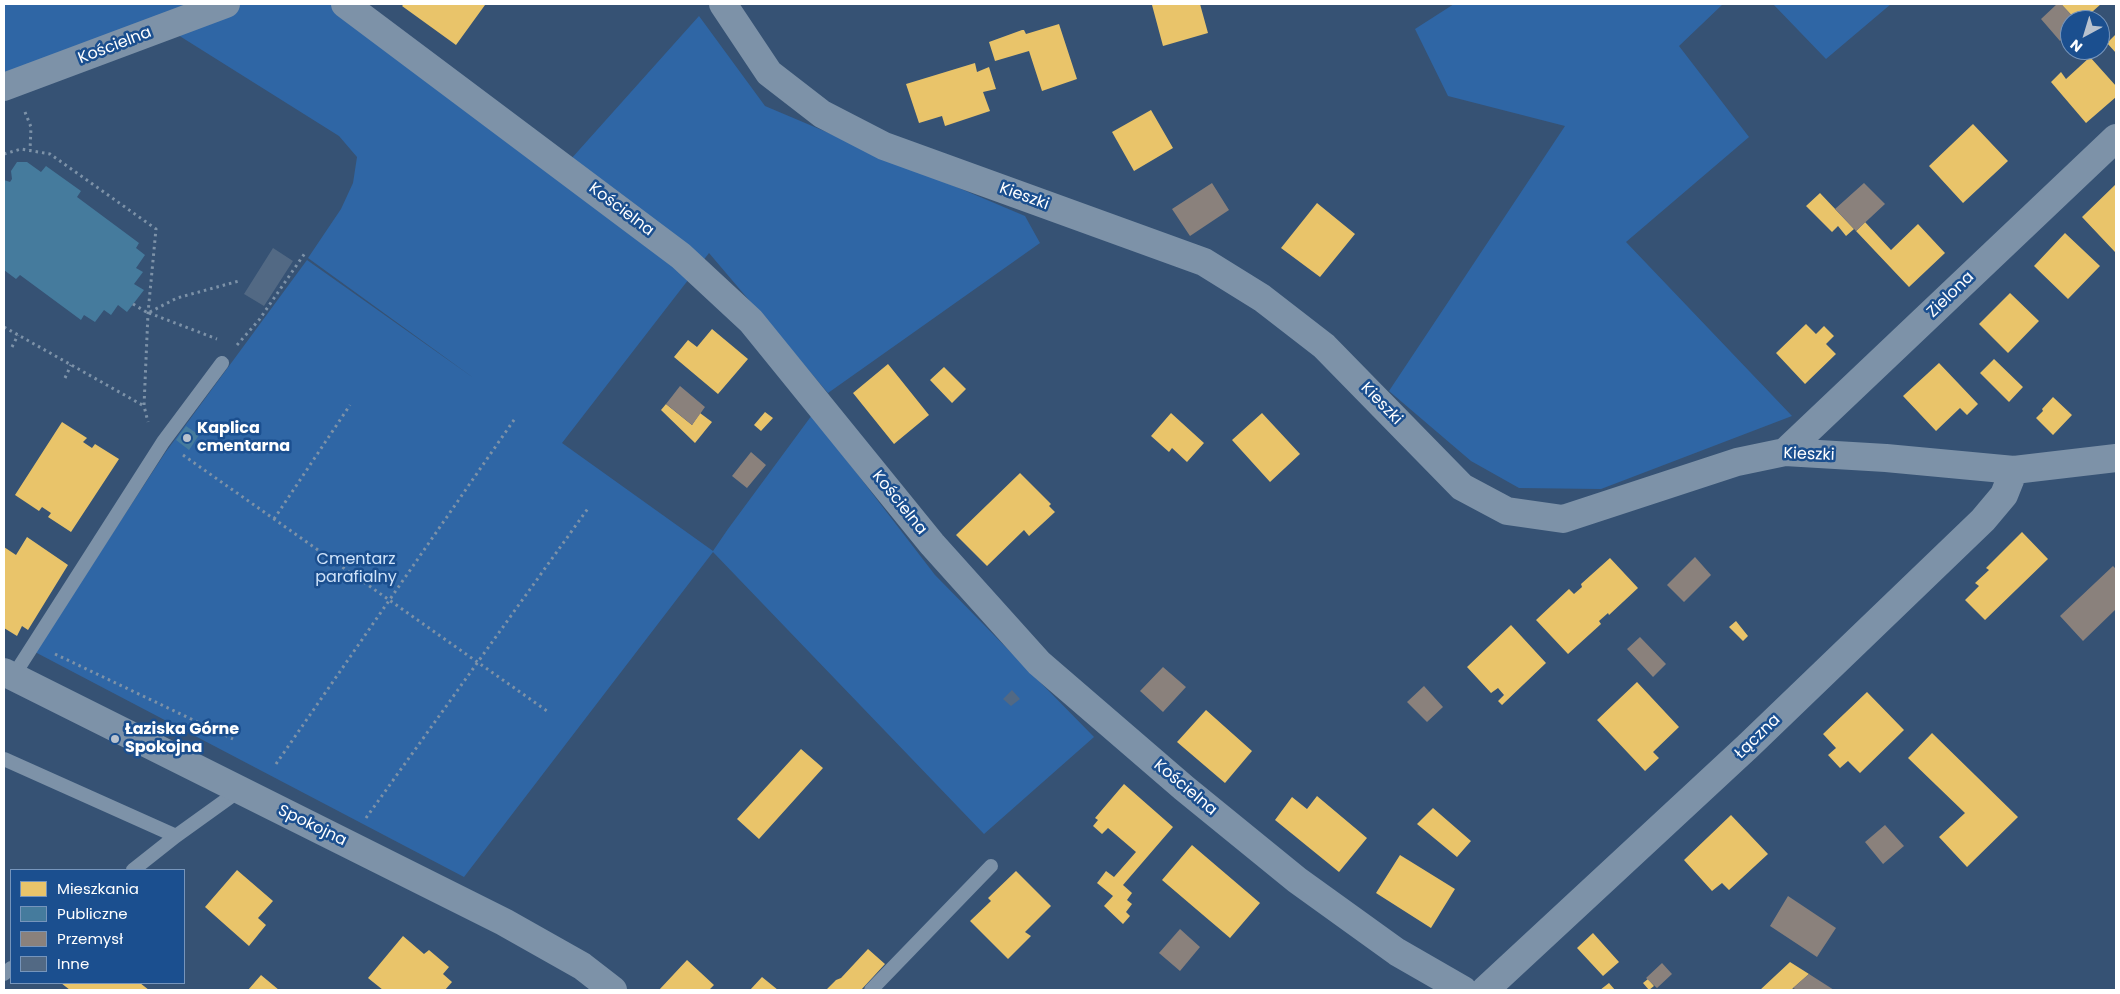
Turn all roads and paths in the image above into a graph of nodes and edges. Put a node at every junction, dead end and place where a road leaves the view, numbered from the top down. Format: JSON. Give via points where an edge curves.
{"nodes":[{"id":1,"x":226,"y":4,"type":"edge"},
{"id":2,"x":345,"y":4,"type":"edge"},
{"id":3,"x":724,"y":4,"type":"edge"},
{"id":4,"x":4,"y":87,"type":"edge"},
{"id":5,"x":24,"y":111,"type":"dead end"},
{"id":6,"x":2116,"y":138,"type":"edge"},
{"id":7,"x":30,"y":150,"type":"junction"},
{"id":8,"x":4,"y":154,"type":"edge"},
{"id":9,"x":305,"y":253,"type":"dead end"},
{"id":10,"x":239,"y":281,"type":"dead end"},
{"id":11,"x":133,"y":304,"type":"dead end"},
{"id":12,"x":148,"y":313,"type":"junction"},
{"id":13,"x":4,"y":327,"type":"edge"},
{"id":14,"x":18,"y":335,"type":"junction"},
{"id":15,"x":210,"y":335,"type":"dead end"},
{"id":16,"x":12,"y":347,"type":"dead end"},
{"id":17,"x":222,"y":363,"type":"joint"},
{"id":18,"x":71,"y":365,"type":"junction"},
{"id":19,"x":65,"y":378,"type":"dead end"},
{"id":20,"x":144,"y":406,"type":"junction"},
{"id":21,"x":350,"y":406,"type":"dead end"},
{"id":22,"x":516,"y":418,"type":"dead end"},
{"id":23,"x":149,"y":426,"type":"dead end"},
{"id":24,"x":178,"y":452,"type":"dead end"},
{"id":25,"x":1785,"y":452,"type":"junction"},
{"id":26,"x":2116,"y":458,"type":"edge"},
{"id":27,"x":2014,"y":470,"type":"junction"},
{"id":28,"x":589,"y":507,"type":"dead end"},
{"id":29,"x":274,"y":519,"type":"junction"},
{"id":30,"x":390,"y":601,"type":"junction"},
{"id":31,"x":34,"y":644,"type":"junction"},
{"id":32,"x":478,"y":662,"type":"junction"},
{"id":33,"x":9,"y":674,"type":"edge"},
{"id":34,"x":547,"y":710,"type":"dead end"},
{"id":35,"x":233,"y":739,"type":"dead end"},
{"id":36,"x":4,"y":759,"type":"edge"},
{"id":37,"x":276,"y":764,"type":"dead end"},
{"id":38,"x":240,"y":790,"type":"junction"},
{"id":39,"x":366,"y":818,"type":"dead end"},
{"id":40,"x":176,"y":836,"type":"junction"},
{"id":41,"x":991,"y":866,"type":"dead end"},
{"id":42,"x":134,"y":869,"type":"edge"},
{"id":43,"x":613,"y":990,"type":"edge"},
{"id":44,"x":871,"y":990,"type":"edge"},
{"id":45,"x":1463,"y":990,"type":"edge"},
{"id":46,"x":1485,"y":990,"type":"edge"}],
"edges":[{"from":1,"to":4,"type":"street","name":"Kościelna"},
{"from":2,"to":45,"type":"street","name":"Kościelna","via":[[681,256],[751,321],[932,544],[1039,663],[1297,880],[1397,952]]},
{"from":3,"to":25,"type":"street","name":"Kieszki","via":[[769,72],[822,114],[884,146],[1204,262],[1262,298],[1324,346],[1462,487],[1507,512],[1563,520],[1737,462]]},
{"from":5,"to":7,"type":"path","via":[[32,127]]},
{"from":6,"to":25,"type":"street","name":"Zielona"},
{"from":7,"to":8,"type":"path"},
{"from":7,"to":12,"type":"path","via":[[50,154],[156,229]]},
{"from":9,"to":17,"type":"path","via":[[258,320]]},
{"from":10,"to":12,"type":"path","via":[[176,298]]},
{"from":11,"to":12,"type":"path"},
{"from":12,"to":15,"type":"path"},
{"from":12,"to":20,"type":"path"},
{"from":13,"to":14,"type":"path"},
{"from":14,"to":16,"type":"path"},
{"from":14,"to":18,"type":"path"},
{"from":17,"to":31,"type":"lane","via":[[163,442]]},
{"from":18,"to":19,"type":"path"},
{"from":18,"to":20,"type":"path"},
{"from":20,"to":23,"type":"path"},
{"from":21,"to":29,"type":"path"},
{"from":22,"to":30,"type":"path"},
{"from":24,"to":29,"type":"path"},
{"from":25,"to":27,"type":"street","name":"Kieszki"},
{"from":26,"to":27,"type":"street","name":"Kieszki"},
{"from":27,"to":46,"type":"street","name":"Łączna","via":[[2004,495],[1983,520],[1748,746]]},
{"from":28,"to":32,"type":"path"},
{"from":29,"to":30,"type":"path"},
{"from":30,"to":32,"type":"path"},
{"from":30,"to":37,"type":"path"},
{"from":31,"to":33,"type":"lane"},
{"from":31,"to":35,"type":"path"},
{"from":32,"to":34,"type":"path"},
{"from":32,"to":39,"type":"path"},
{"from":33,"to":38,"type":"street","name":"Spokojna"},
{"from":36,"to":40,"type":"lane"},
{"from":38,"to":40,"type":"lane"},
{"from":38,"to":43,"type":"street","name":"Spokojna","via":[[504,922],[582,966]]},
{"from":40,"to":42,"type":"lane"},
{"from":41,"to":44,"type":"lane"}]}
